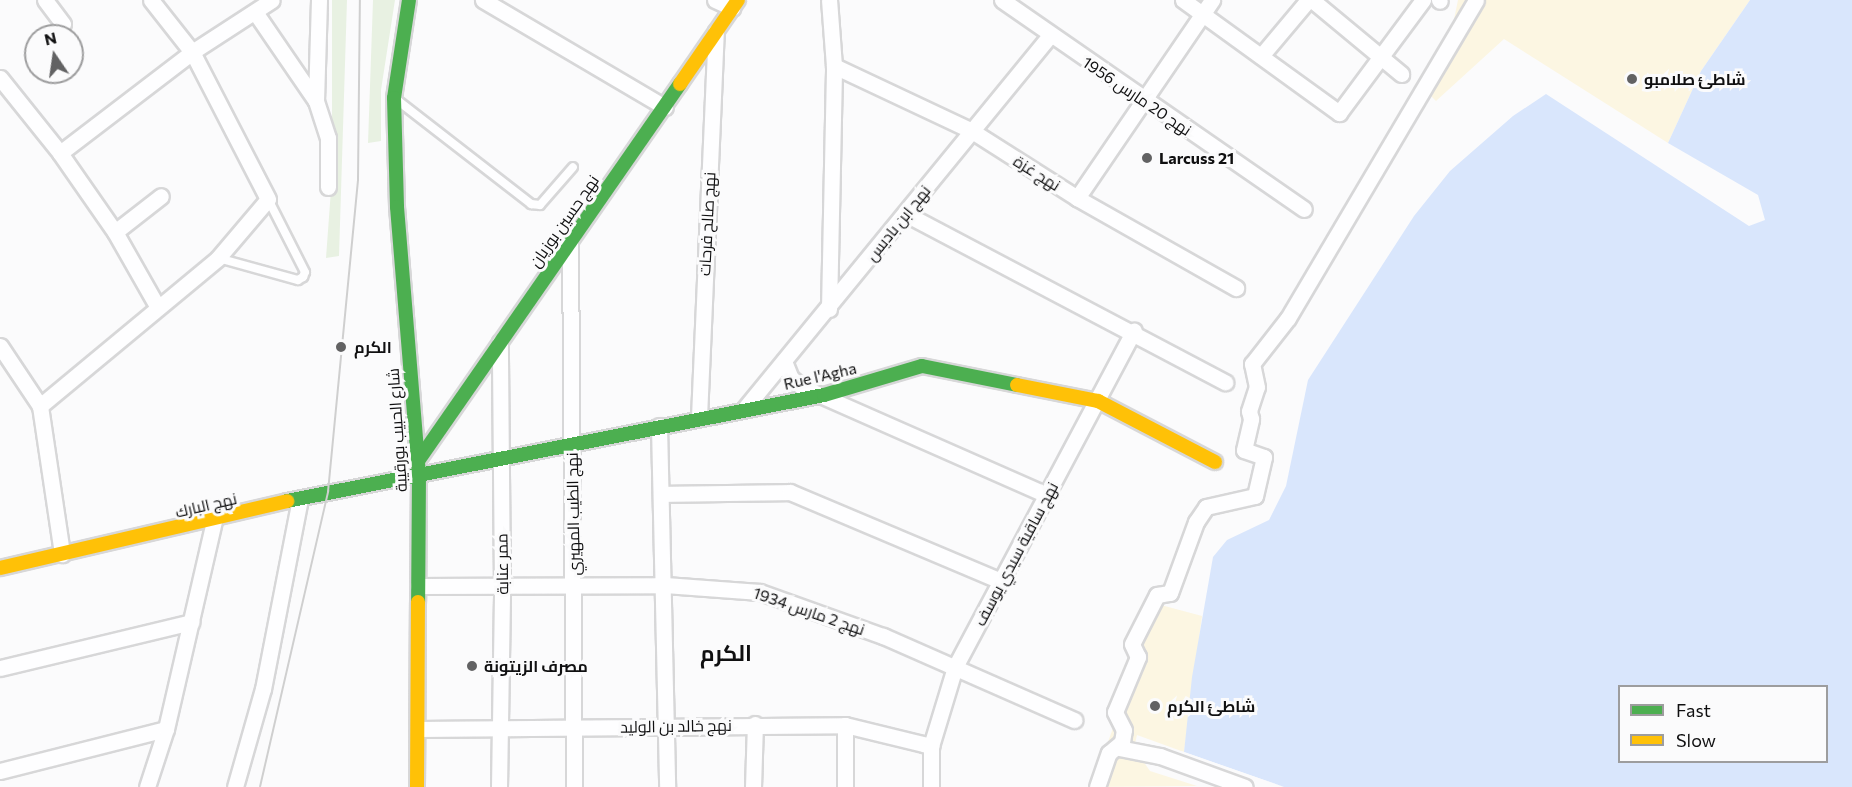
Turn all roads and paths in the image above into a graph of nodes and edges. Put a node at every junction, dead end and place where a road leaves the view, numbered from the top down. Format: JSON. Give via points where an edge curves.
{"nodes":[{"id":1,"x":45,"y":0,"type":"edge"},
{"id":2,"x":152,"y":0,"type":"edge"},
{"id":3,"x":272,"y":0,"type":"edge"},
{"id":4,"x":319,"y":0,"type":"edge"},
{"id":5,"x":410,"y":0,"type":"edge"},
{"id":6,"x":483,"y":0,"type":"edge"},
{"id":7,"x":715,"y":0,"type":"edge"},
{"id":8,"x":829,"y":0,"type":"edge"},
{"id":9,"x":1002,"y":0,"type":"edge"},
{"id":10,"x":1183,"y":0,"type":"edge"},
{"id":11,"x":1212,"y":0,"type":"edge"},
{"id":12,"x":1310,"y":0,"type":"edge"},
{"id":13,"x":1423,"y":0,"type":"edge"},
{"id":14,"x":1476,"y":0,"type":"edge"},
{"id":15,"x":735,"y":4,"type":"edge"},
{"id":16,"x":255,"y":12,"type":"junction"},
{"id":17,"x":1202,"y":15,"type":"junction"},
{"id":18,"x":63,"y":24,"type":"dead end"},
{"id":19,"x":716,"y":31,"type":"junction"},
{"id":20,"x":1050,"y":36,"type":"junction"},
{"id":21,"x":192,"y":52,"type":"junction"},
{"id":22,"x":1261,"y":56,"type":"junction"},
{"id":23,"x":1382,"y":57,"type":"junction"},
{"id":24,"x":834,"y":66,"type":"junction"},
{"id":25,"x":1401,"y":74,"type":"dead end"},
{"id":26,"x":0,"y":78,"type":"edge"},
{"id":27,"x":5,"y":94,"type":"edge"},
{"id":28,"x":394,"y":98,"type":"junction"},
{"id":29,"x":1143,"y":100,"type":"junction"},
{"id":30,"x":316,"y":101,"type":"junction"},
{"id":31,"x":665,"y":107,"type":"junction"},
{"id":32,"x":972,"y":131,"type":"junction"},
{"id":33,"x":60,"y":153,"type":"junction"},
{"id":34,"x":573,"y":167,"type":"dead end"},
{"id":35,"x":328,"y":187,"type":"dead end"},
{"id":36,"x":161,"y":196,"type":"dead end"},
{"id":37,"x":1077,"y":198,"type":"junction"},
{"id":38,"x":268,"y":199,"type":"junction"},
{"id":39,"x":1304,"y":209,"type":"dead end"},
{"id":40,"x":906,"y":214,"type":"junction"},
{"id":41,"x":115,"y":232,"type":"junction"},
{"id":42,"x":570,"y":242,"type":"junction"},
{"id":43,"x":218,"y":258,"type":"junction"},
{"id":44,"x":1236,"y":288,"type":"dead end"},
{"id":45,"x":157,"y":306,"type":"junction"},
{"id":46,"x":829,"y":309,"type":"junction"},
{"id":47,"x":1134,"y":331,"type":"junction"},
{"id":48,"x":500,"y":342,"type":"junction"},
{"id":49,"x":0,"y":346,"type":"edge"},
{"id":50,"x":784,"y":361,"type":"junction"},
{"id":51,"x":1225,"y":382,"type":"dead end"},
{"id":52,"x":825,"y":394,"type":"junction"},
{"id":53,"x":1098,"y":401,"type":"junction"},
{"id":54,"x":40,"y":406,"type":"junction"},
{"id":55,"x":745,"y":408,"type":"junction"},
{"id":56,"x":699,"y":417,"type":"junction"},
{"id":57,"x":659,"y":426,"type":"junction"},
{"id":58,"x":572,"y":443,"type":"junction"},
{"id":59,"x":500,"y":457,"type":"junction"},
{"id":60,"x":1215,"y":462,"type":"dead end"},
{"id":61,"x":418,"y":468,"type":"junction"},
{"id":62,"x":663,"y":494,"type":"junction"},
{"id":63,"x":1047,"y":495,"type":"junction"},
{"id":64,"x":300,"y":499,"type":"junction"},
{"id":65,"x":214,"y":521,"type":"junction"},
{"id":66,"x":62,"y":554,"type":"junction"},
{"id":67,"x":0,"y":568,"type":"edge"},
{"id":68,"x":1001,"y":581,"type":"junction"},
{"id":69,"x":665,"y":585,"type":"junction"},
{"id":70,"x":418,"y":586,"type":"junction"},
{"id":71,"x":502,"y":587,"type":"junction"},
{"id":72,"x":574,"y":587,"type":"junction"},
{"id":73,"x":192,"y":622,"type":"junction"},
{"id":74,"x":0,"y":668,"type":"edge"},
{"id":75,"x":956,"y":668,"type":"junction"},
{"id":76,"x":1074,"y":720,"type":"dead end"},
{"id":77,"x":755,"y":724,"type":"junction"},
{"id":78,"x":845,"y":725,"type":"junction"},
{"id":79,"x":668,"y":726,"type":"junction"},
{"id":80,"x":500,"y":728,"type":"junction"},
{"id":81,"x":573,"y":728,"type":"junction"},
{"id":82,"x":166,"y":729,"type":"junction"},
{"id":83,"x":418,"y":729,"type":"junction"},
{"id":84,"x":931,"y":746,"type":"junction"},
{"id":85,"x":1119,"y":748,"type":"junction"},
{"id":86,"x":0,"y":771,"type":"edge"},
{"id":87,"x":147,"y":787,"type":"edge"},
{"id":88,"x":235,"y":787,"type":"edge"},
{"id":89,"x":417,"y":787,"type":"edge"},
{"id":90,"x":499,"y":787,"type":"edge"},
{"id":91,"x":574,"y":787,"type":"edge"},
{"id":92,"x":667,"y":787,"type":"edge"},
{"id":93,"x":753,"y":787,"type":"edge"},
{"id":94,"x":845,"y":787,"type":"edge"},
{"id":95,"x":931,"y":787,"type":"edge"},
{"id":96,"x":1097,"y":787,"type":"edge"},
{"id":97,"x":1245,"y":787,"type":"edge"}],
"edges":[{"from":1,"to":18,"type":"street"},
{"from":2,"to":21,"type":"street"},
{"from":3,"to":16,"type":"street"},
{"from":4,"to":30,"type":"street"},
{"from":5,"to":28,"type":"street","name":"شارع الحبيب بورقيبة"},
{"from":6,"to":31,"type":"street"},
{"from":7,"to":15,"type":"street"},
{"from":8,"to":24,"type":"street"},
{"from":9,"to":20,"type":"street","name":"نهج 20 مارس 1956"},
{"from":10,"to":17,"type":"street"},
{"from":11,"to":17,"type":"street"},
{"from":12,"to":22,"type":"street"},
{"from":12,"to":23,"type":"street"},
{"from":13,"to":23,"type":"street"},
{"from":14,"to":85,"type":"street","via":[[1288,318],[1252,364],[1257,387],[1244,450],[1264,457],[1255,496],[1206,507],[1196,522],[1170,593],[1157,595],[1132,644],[1138,657],[1115,712],[1125,732]]},
{"from":15,"to":19,"type":"street","name":"نهج حسين بوزيان"},
{"from":16,"to":21,"type":"street"},
{"from":16,"to":30,"type":"street"},
{"from":17,"to":22,"type":"street"},
{"from":17,"to":29,"type":"street"},
{"from":19,"to":31,"type":"street","name":"نهج حسين بوزيان"},
{"from":19,"to":56,"type":"street","name":"نهج صالح فرحات"},
{"from":20,"to":29,"type":"street","name":"نهج 20 مارس 1956"},
{"from":20,"to":32,"type":"street","name":"نهج ابن باديس"},
{"from":21,"to":33,"type":"street"},
{"from":21,"to":38,"type":"street"},
{"from":22,"to":23,"type":"street","via":[[1339,113]]},
{"from":23,"to":25,"type":"street"},
{"from":24,"to":32,"type":"street","name":"نهج غزة"},
{"from":24,"to":46,"type":"street"},
{"from":26,"to":27,"type":"street"},
{"from":27,"to":33,"type":"street"},
{"from":28,"to":34,"type":"lane","via":[[531,204],[540,205]]},
{"from":28,"to":61,"type":"street","name":"شارع الحبيب بورقيبة","via":[[397,207]]},
{"from":29,"to":37,"type":"street"},
{"from":29,"to":39,"type":"street","name":"نهج 20 مارس 1956"},
{"from":30,"to":35,"type":"street","via":[[328,138]]},
{"from":31,"to":42,"type":"street","name":"نهج حسين بوزيان"},
{"from":32,"to":37,"type":"street","name":"نهج غزة"},
{"from":32,"to":40,"type":"street","name":"نهج ابن باديس"},
{"from":33,"to":41,"type":"street"},
{"from":36,"to":41,"type":"street"},
{"from":37,"to":44,"type":"street","name":"نهج غزة"},
{"from":38,"to":43,"type":"street"},
{"from":38,"to":43,"type":"lane","via":[[305,272],[303,277],[298,280]]},
{"from":40,"to":46,"type":"street","name":"نهج ابن باديس"},
{"from":40,"to":47,"type":"street"},
{"from":41,"to":45,"type":"street"},
{"from":42,"to":48,"type":"street","name":"نهج حسين بوزيان"},
{"from":42,"to":58,"type":"street","name":"نهج الطيب المهيري"},
{"from":43,"to":45,"type":"street"},
{"from":45,"to":54,"type":"street"},
{"from":46,"to":50,"type":"street","name":"نهج ابن باديس"},
{"from":47,"to":51,"type":"street"},
{"from":47,"to":53,"type":"street","name":"نهج ساقية سيدي يوسف"},
{"from":48,"to":59,"type":"street","name":"ممر عنابة"},
{"from":48,"to":61,"type":"street","name":"نهج حسين بوزيان"},
{"from":49,"to":54,"type":"street"},
{"from":50,"to":52,"type":"street","via":[[796,384]]},
{"from":50,"to":55,"type":"street","name":"نهج ابن باديس"},
{"from":52,"to":53,"type":"street","name":"Rue l'Agha","via":[[922,366]]},
{"from":52,"to":55,"type":"street","name":"Rue l'Agha"},
{"from":52,"to":63,"type":"street"},
{"from":53,"to":60,"type":"street","name":"Rue l'Agha"},
{"from":53,"to":63,"type":"street","name":"نهج ساقية سيدي يوسف"},
{"from":54,"to":66,"type":"street"},
{"from":55,"to":56,"type":"street","name":"Rue l'Agha"},
{"from":56,"to":57,"type":"street","name":"Rue l'Agha"},
{"from":57,"to":58,"type":"street","name":"Rue l'Agha"},
{"from":57,"to":62,"type":"street"},
{"from":58,"to":59,"type":"street","name":"Rue l'Agha"},
{"from":58,"to":72,"type":"street","name":"نهج الطيب المهيري"},
{"from":59,"to":61,"type":"street","name":"Rue l'Agha"},
{"from":59,"to":71,"type":"street","name":"ممر عنابة"},
{"from":61,"to":64,"type":"street","name":"نهج البارك"},
{"from":61,"to":70,"type":"street","name":"شارع الحبيب بورقيبة"},
{"from":62,"to":68,"type":"street","via":[[790,492]]},
{"from":62,"to":69,"type":"street"},
{"from":63,"to":68,"type":"street","name":"نهج ساقية سيدي يوسف"},
{"from":64,"to":65,"type":"street","name":"نهج البارك"},
{"from":64,"to":88,"type":"street","via":[[263,689]]},
{"from":65,"to":66,"type":"street","name":"نهج البارك"},
{"from":65,"to":73,"type":"street"},
{"from":66,"to":67,"type":"street","name":"نهج البارك"},
{"from":68,"to":75,"type":"street","name":"نهج ساقية سيدي يوسف"},
{"from":69,"to":72,"type":"street","name":"نهج 2 مارس 1934"},
{"from":69,"to":75,"type":"street","name":"نهج 2 مارس 1934","via":[[768,595]]},
{"from":69,"to":79,"type":"street"},
{"from":70,"to":71,"type":"street","name":"نهج 2 مارس 1934"},
{"from":70,"to":83,"type":"street","name":"شارع الحبيب بورقيبة"},
{"from":71,"to":72,"type":"street","name":"نهج 2 مارس 1934"},
{"from":71,"to":80,"type":"street","name":"ممر عنابة"},
{"from":72,"to":81,"type":"street","name":"نهج الطيب المهيري"},
{"from":73,"to":74,"type":"street"},
{"from":73,"to":82,"type":"street"},
{"from":75,"to":76,"type":"street","name":"نهج 2 مارس 1934"},
{"from":75,"to":84,"type":"street","name":"نهج ساقية سيدي يوسف"},
{"from":77,"to":78,"type":"street","name":"نهج خالد بن الوليد"},
{"from":77,"to":79,"type":"street","name":"نهج خالد بن الوليد"},
{"from":77,"to":93,"type":"street"},
{"from":78,"to":84,"type":"street","name":"نهج خالد بن الوليد"},
{"from":78,"to":94,"type":"street"},
{"from":79,"to":81,"type":"street","name":"نهج خالد بن الوليد"},
{"from":79,"to":92,"type":"street"},
{"from":80,"to":81,"type":"street","name":"نهج خالد بن الوليد"},
{"from":80,"to":83,"type":"street","name":"نهج خالد بن الوليد"},
{"from":80,"to":90,"type":"street","name":"ممر عنابة"},
{"from":81,"to":91,"type":"street","name":"نهج الطيب المهيري"},
{"from":82,"to":86,"type":"street"},
{"from":82,"to":87,"type":"street"},
{"from":83,"to":89,"type":"street","name":"شارع الحبيب بورقيبة"},
{"from":84,"to":95,"type":"street","name":"نهج ساقية سيدي يوسف"},
{"from":85,"to":96,"type":"street","via":[[1109,753]]},
{"from":85,"to":97,"type":"street","via":[[1160,756]]}]}
